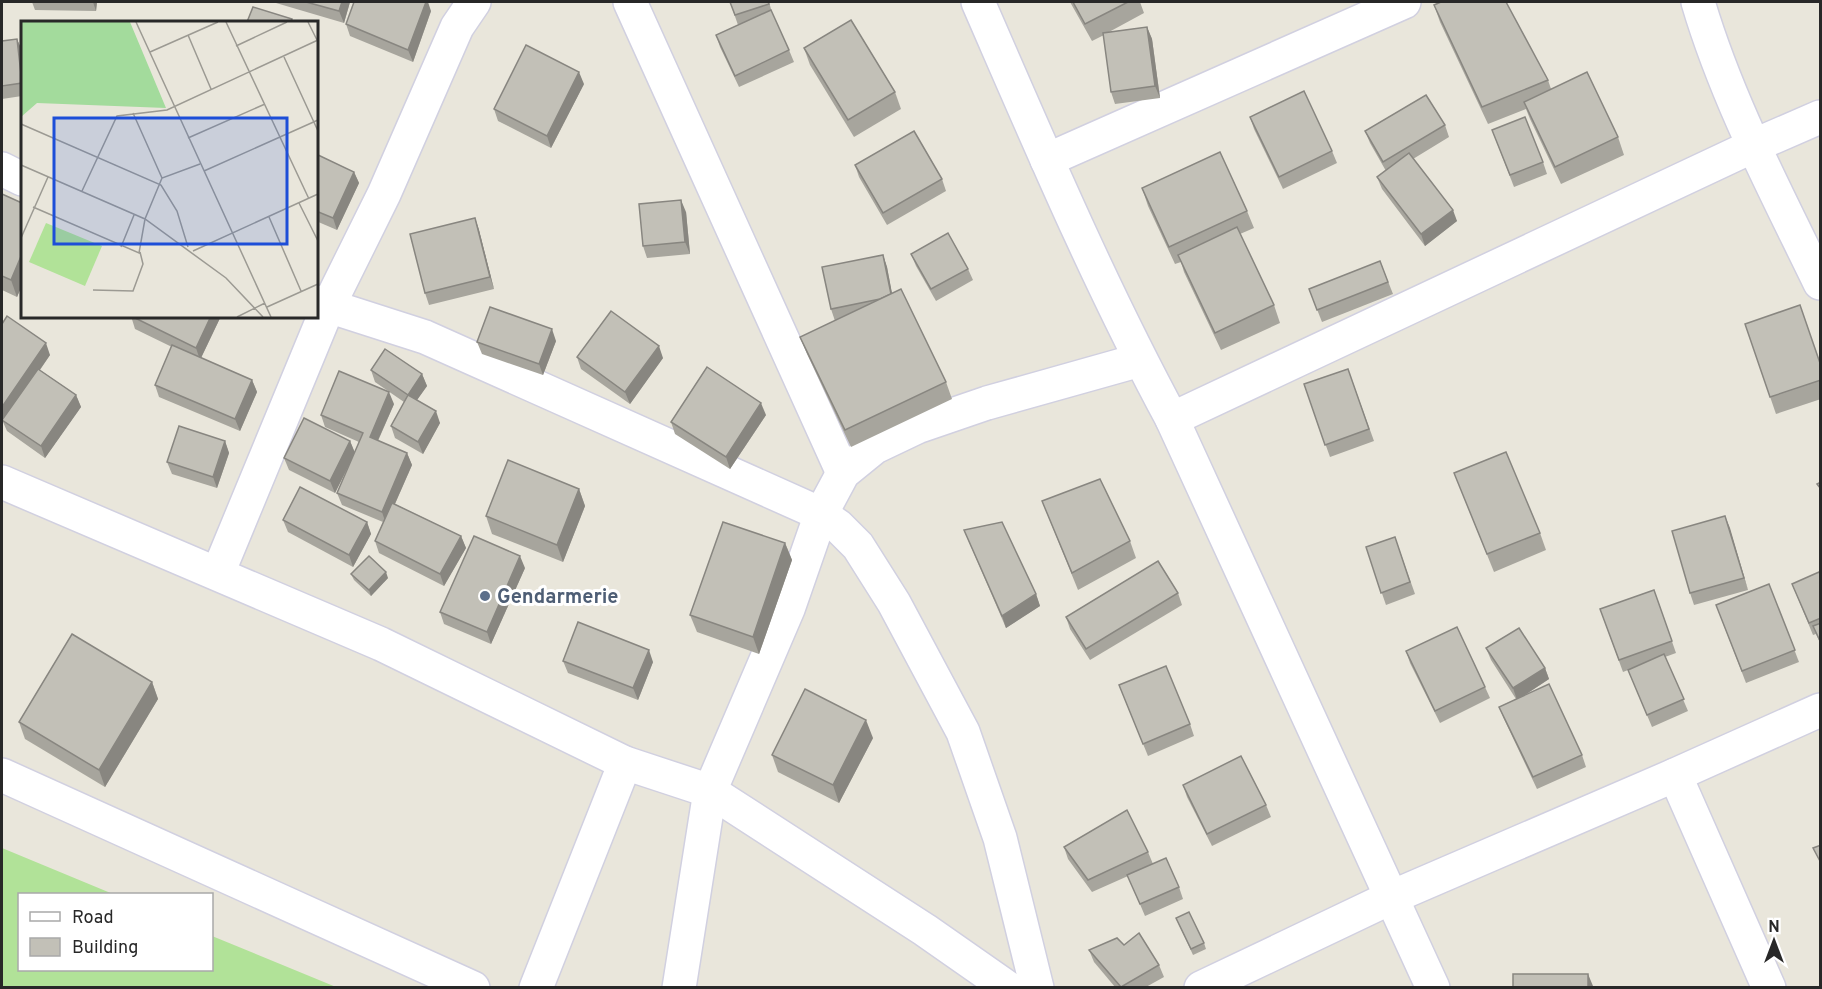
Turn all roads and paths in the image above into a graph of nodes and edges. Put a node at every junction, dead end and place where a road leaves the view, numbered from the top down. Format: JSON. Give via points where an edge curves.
{"nodes":[{"id":1,"x":474,"y":2,"type":"edge"},
{"id":2,"x":630,"y":2,"type":"edge"},
{"id":3,"x":978,"y":2,"type":"edge"},
{"id":4,"x":1404,"y":2,"type":"edge"},
{"id":5,"x":1698,"y":2,"type":"edge"},
{"id":6,"x":1821,"y":117,"type":"edge"},
{"id":7,"x":1754,"y":146,"type":"junction"},
{"id":8,"x":1047,"y":160,"type":"junction"},
{"id":9,"x":2,"y":169,"type":"edge"},
{"id":10,"x":21,"y":178,"type":"edge"},
{"id":11,"x":1821,"y":283,"type":"edge"},
{"id":12,"x":322,"y":305,"type":"edge"},
{"id":13,"x":317,"y":318,"type":"edge"},
{"id":14,"x":1140,"y":360,"type":"junction"},
{"id":15,"x":1172,"y":419,"type":"junction"},
{"id":16,"x":843,"y":473,"type":"junction"},
{"id":17,"x":2,"y":482,"type":"edge"},
{"id":18,"x":821,"y":514,"type":"junction"},
{"id":19,"x":218,"y":573,"type":"junction"},
{"id":20,"x":1821,"y":710,"type":"edge"},
{"id":21,"x":625,"y":763,"type":"junction"},
{"id":22,"x":2,"y":775,"type":"edge"},
{"id":23,"x":1675,"y":775,"type":"junction"},
{"id":24,"x":710,"y":791,"type":"junction"},
{"id":25,"x":1392,"y":897,"type":"junction"},
{"id":26,"x":473,"y":987,"type":"edge"},
{"id":27,"x":536,"y":987,"type":"edge"},
{"id":28,"x":679,"y":987,"type":"edge"},
{"id":29,"x":1008,"y":987,"type":"edge"},
{"id":30,"x":1037,"y":987,"type":"edge"},
{"id":31,"x":1201,"y":987,"type":"edge"},
{"id":32,"x":1433,"y":987,"type":"edge"},
{"id":33,"x":1769,"y":987,"type":"edge"}],
"edges":[{"from":1,"to":12,"type":"street","via":[[457,27],[384,194]]},
{"from":2,"to":16,"type":"street"},
{"from":3,"to":8,"type":"street"},
{"from":4,"to":8,"type":"street"},
{"from":5,"to":7,"type":"street"},
{"from":6,"to":7,"type":"street"},
{"from":7,"to":11,"type":"street"},
{"from":7,"to":15,"type":"street"},
{"from":8,"to":14,"type":"street"},
{"from":9,"to":10,"type":"street"},
{"from":12,"to":18,"type":"street","via":[[425,337]]},
{"from":13,"to":19,"type":"street"},
{"from":14,"to":15,"type":"street"},
{"from":14,"to":16,"type":"street","via":[[917,427],[875,447]]},
{"from":15,"to":25,"type":"street"},
{"from":16,"to":18,"type":"street"},
{"from":17,"to":19,"type":"street"},
{"from":18,"to":24,"type":"street","via":[[788,609]]},
{"from":18,"to":30,"type":"street","via":[[858,546],[894,603],[963,732],[1000,838]]},
{"from":19,"to":21,"type":"street","via":[[381,644]]},
{"from":20,"to":23,"type":"street"},
{"from":21,"to":24,"type":"street"},
{"from":21,"to":27,"type":"street"},
{"from":22,"to":26,"type":"street"},
{"from":23,"to":25,"type":"street"},
{"from":23,"to":33,"type":"street"},
{"from":24,"to":28,"type":"street"},
{"from":24,"to":29,"type":"street"},
{"from":25,"to":31,"type":"street"},
{"from":25,"to":32,"type":"street"}]}
